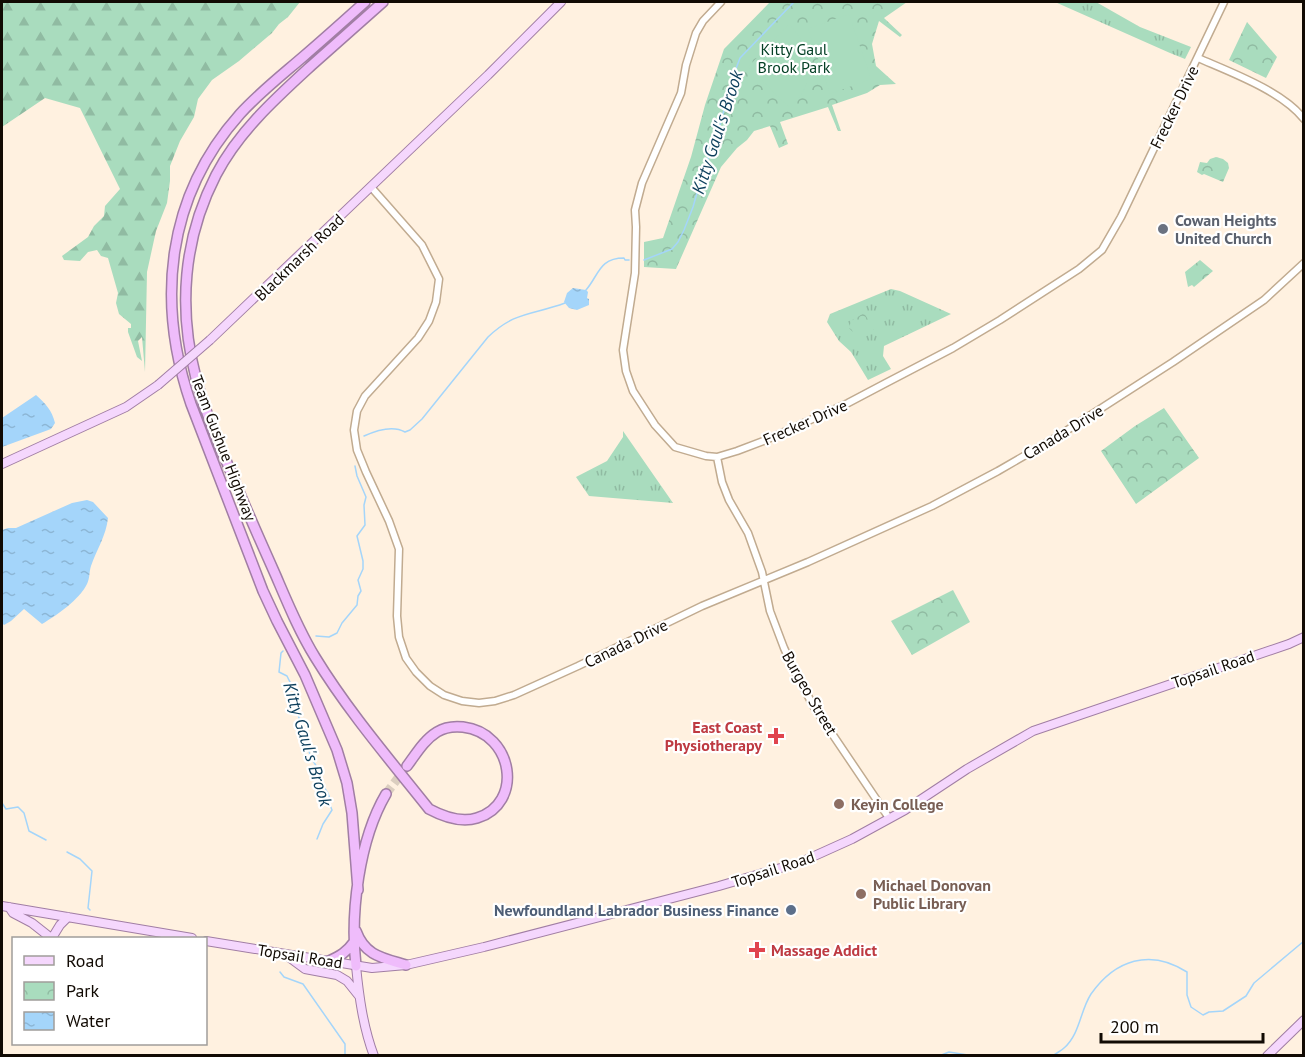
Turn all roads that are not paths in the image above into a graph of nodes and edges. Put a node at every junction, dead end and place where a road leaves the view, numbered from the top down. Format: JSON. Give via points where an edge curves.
{"nodes":[{"id":1,"x":365,"y":2,"type":"edge"},
{"id":2,"x":382,"y":2,"type":"edge"},
{"id":3,"x":561,"y":2,"type":"edge"},
{"id":4,"x":721,"y":2,"type":"edge"},
{"id":5,"x":1224,"y":2,"type":"edge"},
{"id":6,"x":1198,"y":58,"type":"junction"},
{"id":7,"x":1304,"y":118,"type":"edge"},
{"id":8,"x":371,"y":188,"type":"junction"},
{"id":9,"x":1304,"y":263,"type":"edge"},
{"id":10,"x":717,"y":457,"type":"junction"},
{"id":11,"x":2,"y":464,"type":"edge"},
{"id":12,"x":764,"y":580,"type":"junction"},
{"id":13,"x":1304,"y":638,"type":"edge"},
{"id":14,"x":407,"y":766,"type":"tunnel mouth"},
{"id":15,"x":386,"y":794,"type":"tunnel mouth"},
{"id":16,"x":889,"y":818,"type":"junction"},
{"id":17,"x":358,"y":890,"type":"junction"},
{"id":18,"x":5,"y":906,"type":"edge"},
{"id":19,"x":68,"y":917,"type":"junction"},
{"id":20,"x":354,"y":926,"type":"junction"},
{"id":21,"x":50,"y":937,"type":"edge"},
{"id":22,"x":53,"y":937,"type":"edge"},
{"id":23,"x":181,"y":937,"type":"edge"},
{"id":24,"x":207,"y":941,"type":"edge"},
{"id":25,"x":354,"y":942,"type":"junction"},
{"id":26,"x":284,"y":954,"type":"junction"},
{"id":27,"x":329,"y":961,"type":"junction"},
{"id":28,"x":406,"y":965,"type":"junction"},
{"id":29,"x":356,"y":966,"type":"junction"},
{"id":30,"x":372,"y":968,"type":"junction"},
{"id":31,"x":360,"y":997,"type":"junction"},
{"id":32,"x":1304,"y":1020,"type":"edge"},
{"id":33,"x":374,"y":1056,"type":"edge"},
{"id":34,"x":1267,"y":1056,"type":"edge"}],
"edges":[{"from":1,"to":17,"type":"highway","name":"Team Gushue Highway","via":[[240,114],[219,141],[190,193],[179,227],[171,287],[172,321],[187,391],[263,591],[327,725],[343,769],[352,813]]},
{"from":2,"to":14,"type":"highway","name":"Team Gushue Highway","via":[[266,107],[217,173],[199,212],[190,251],[186,319],[201,396],[246,508],[315,658],[370,736],[429,809],[471,820],[496,807],[506,786],[504,755],[492,739],[472,728],[458,726],[435,733]]},
{"from":3,"to":8,"type":"main road","name":"Blackmarsh Road"},
{"from":4,"to":10,"type":"street","via":[[696,33],[681,93],[642,183],[635,210],[635,267],[623,350],[633,391],[655,425],[675,447]]},
{"from":5,"to":6,"type":"street","name":"Frecker Drive"},
{"from":6,"to":7,"type":"street","via":[[1269,90]]},
{"from":6,"to":10,"type":"street","name":"Frecker Drive","via":[[1102,250],[1000,321],[953,348],[848,403]]},
{"from":8,"to":11,"type":"main road","name":"Blackmarsh Road","bridge":true,"via":[[158,385],[126,407]]},
{"from":8,"to":12,"type":"street","name":"Canada Drive","via":[[422,245],[439,279],[429,321],[365,396],[354,430],[360,459],[399,549],[399,637],[406,658],[430,686],[444,695],[479,703],[514,695]]},
{"from":9,"to":12,"type":"street","name":"Canada Drive","via":[[1264,300],[1055,438],[932,506]]},
{"from":10,"to":12,"type":"street","name":"Burgeo Street","via":[[722,482],[748,533]]},
{"from":12,"to":16,"type":"street","name":"Burgeo Street","via":[[773,619],[796,674]]},
{"from":13,"to":16,"type":"main road","name":"Topsail Road","via":[[1033,731]]},
{"from":15,"to":17,"type":"highway","via":[[372,822]]},
{"from":16,"to":28,"type":"main road","name":"Topsail Road","via":[[829,850],[779,870]]},
{"from":17,"to":20,"type":"highway"},
{"from":18,"to":19,"type":"main road"},
{"from":18,"to":21,"type":"main road"},
{"from":19,"to":22,"type":"main road"},
{"from":19,"to":23,"type":"main road"},
{"from":20,"to":25,"type":"highway"},
{"from":20,"to":28,"type":"highway","via":[[363,946],[371,953]]},
{"from":24,"to":26,"type":"main road","name":"Topsail Road"},
{"from":25,"to":27,"type":"highway","via":[[342,955]]},
{"from":25,"to":29,"type":"highway"},
{"from":26,"to":27,"type":"main road","name":"Topsail Road"},
{"from":26,"to":31,"type":"main road","via":[[305,969],[337,975]]},
{"from":27,"to":29,"type":"main road","name":"Topsail Road"},
{"from":28,"to":30,"type":"main road","name":"Topsail Road"},
{"from":29,"to":30,"type":"main road","name":"Topsail Road"},
{"from":29,"to":31,"type":"main road"},
{"from":30,"to":31,"type":"main road","via":[[363,977]]},
{"from":31,"to":33,"type":"main road"},
{"from":32,"to":34,"type":"main road"}]}
